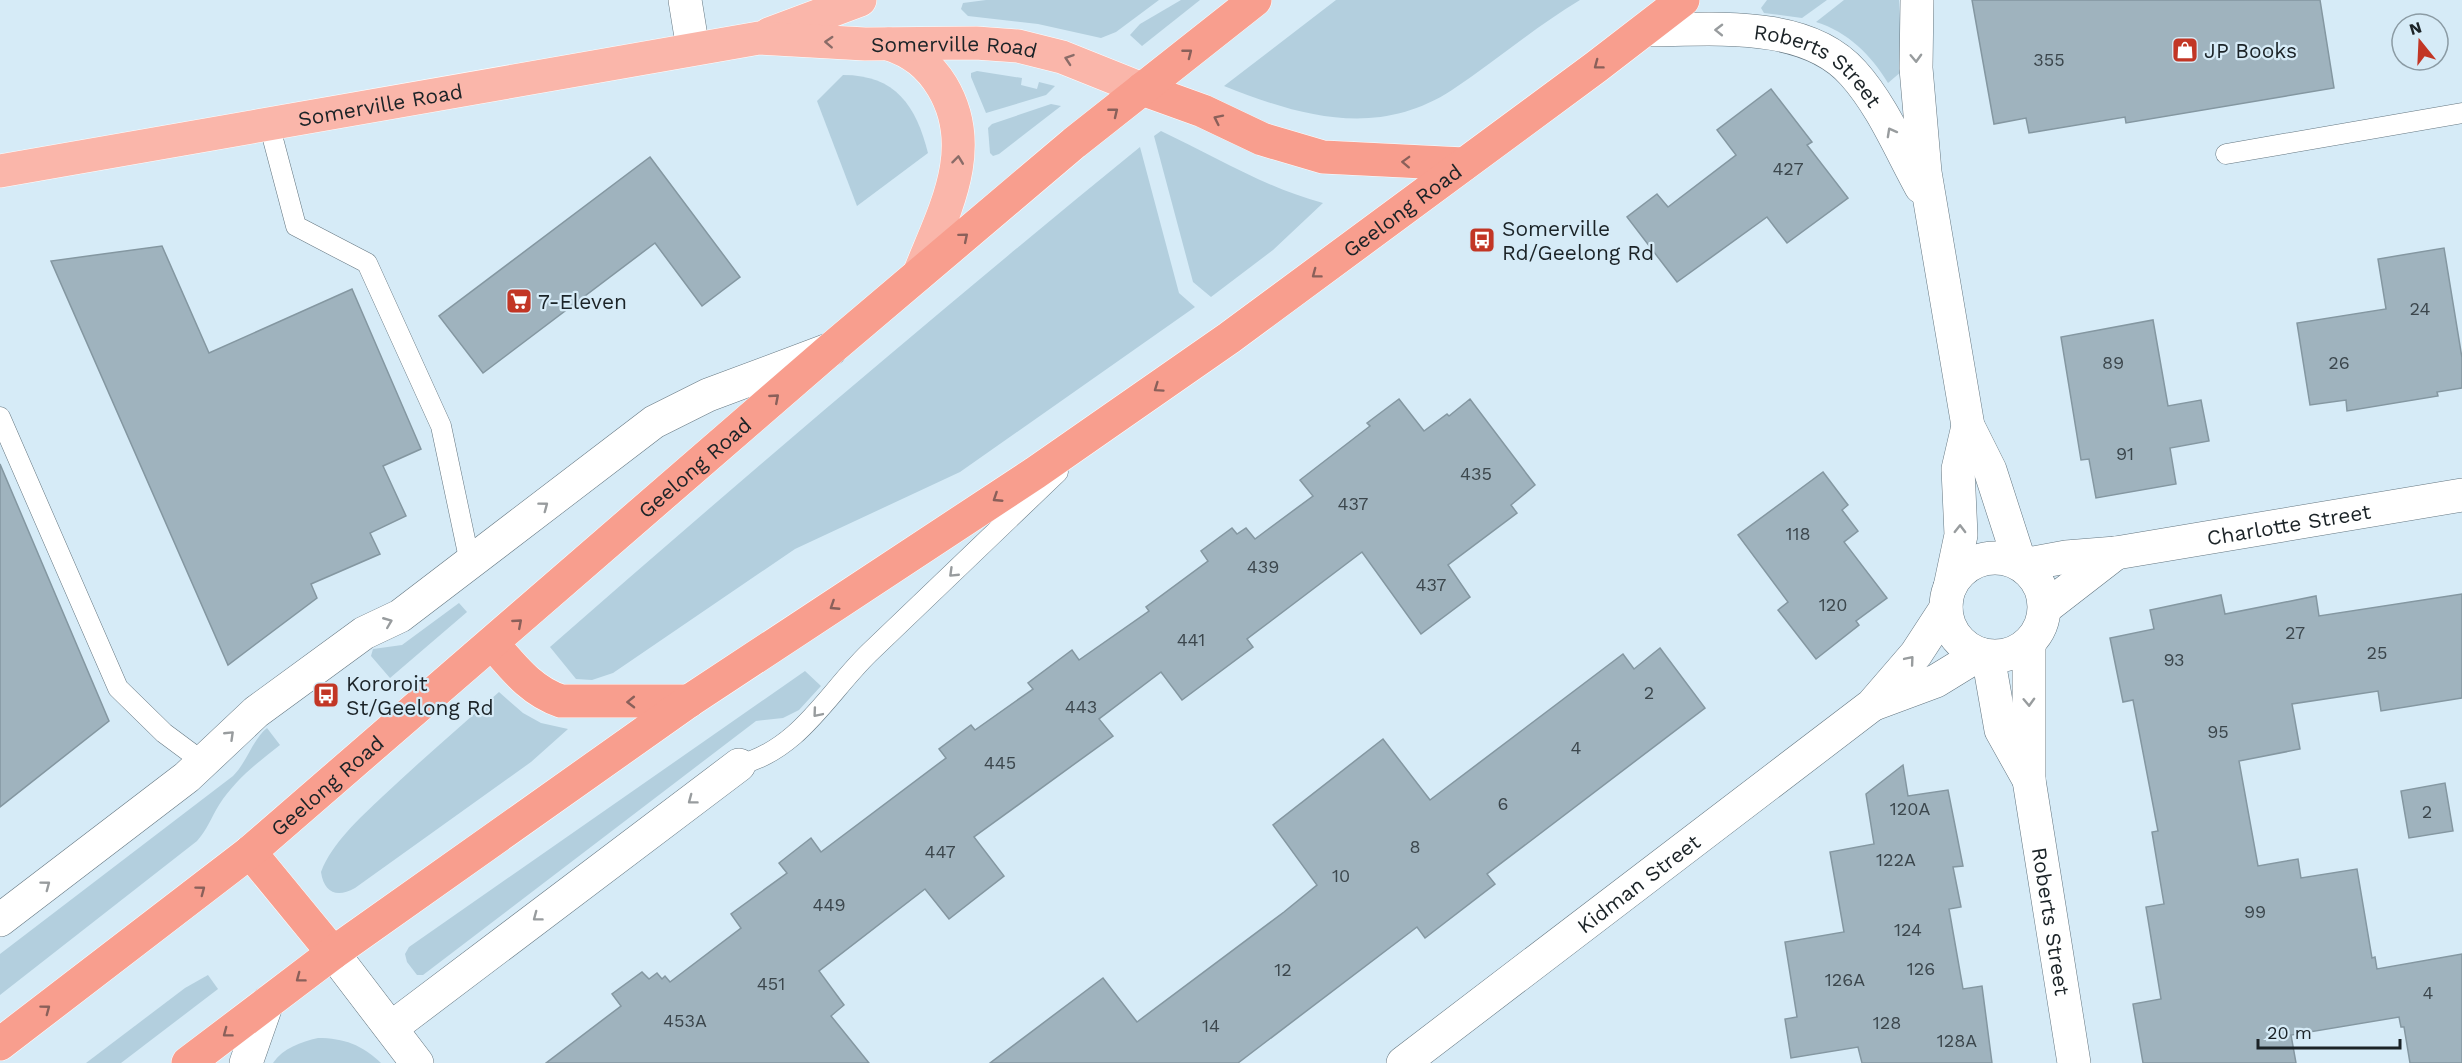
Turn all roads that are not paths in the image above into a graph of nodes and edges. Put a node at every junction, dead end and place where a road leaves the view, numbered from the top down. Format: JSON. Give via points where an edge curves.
{"nodes":[{"id":1,"x":685,"y":0,"type":"edge"},
{"id":2,"x":860,"y":0,"type":"edge"},
{"id":3,"x":1255,"y":0,"type":"edge"},
{"id":4,"x":1683,"y":0,"type":"edge"},
{"id":5,"x":1917,"y":0,"type":"edge"},
{"id":6,"x":1645,"y":30,"type":"junction"},
{"id":7,"x":759,"y":38,"type":"junction"},
{"id":8,"x":888,"y":43,"type":"junction"},
{"id":9,"x":693,"y":49,"type":"junction"},
{"id":10,"x":1142,"y":89,"type":"junction"},
{"id":11,"x":2462,"y":113,"type":"edge"},
{"id":12,"x":269,"y":124,"type":"junction"},
{"id":13,"x":2226,"y":154,"type":"dead end"},
{"id":14,"x":1464,"y":164,"type":"junction"},
{"id":15,"x":0,"y":171,"type":"edge"},
{"id":16,"x":1929,"y":202,"type":"junction"},
{"id":17,"x":919,"y":274,"type":"junction"},
{"id":18,"x":832,"y":348,"type":"junction"},
{"id":19,"x":0,"y":417,"type":"edge"},
{"id":20,"x":1116,"y":417,"type":"junction"},
{"id":21,"x":1968,"y":426,"type":"junction"},
{"id":22,"x":2462,"y":495,"type":"edge"},
{"id":23,"x":2116,"y":554,"type":"junction"},
{"id":24,"x":470,"y":563,"type":"junction"},
{"id":25,"x":2021,"y":564,"type":"junction"},
{"id":26,"x":1948,"y":597,"type":"junction"},
{"id":27,"x":2045,"y":608,"type":"junction"},
{"id":28,"x":493,"y":644,"type":"junction"},
{"id":29,"x":2029,"y":644,"type":"junction"},
{"id":30,"x":1984,"y":655,"type":"junction"},
{"id":31,"x":689,"y":701,"type":"junction"},
{"id":32,"x":1872,"y":705,"type":"junction"},
{"id":33,"x":203,"y":762,"type":"junction"},
{"id":34,"x":739,"y":765,"type":"joint"},
{"id":35,"x":2029,"y":780,"type":"junction"},
{"id":36,"x":250,"y":852,"type":"junction"},
{"id":37,"x":0,"y":920,"type":"edge"},
{"id":38,"x":333,"y":953,"type":"junction"},
{"id":39,"x":267,"y":1003,"type":"junction"},
{"id":40,"x":391,"y":1028,"type":"junction"},
{"id":41,"x":0,"y":1044,"type":"edge"},
{"id":42,"x":188,"y":1063,"type":"edge"},
{"id":43,"x":246,"y":1063,"type":"edge"},
{"id":44,"x":417,"y":1063,"type":"edge"},
{"id":45,"x":1403,"y":1063,"type":"edge"},
{"id":46,"x":2074,"y":1063,"type":"edge"}],
"edges":[{"from":1,"to":9,"type":"street"},
{"from":2,"to":7,"type":"main road","name":"Somerville Road"},
{"from":10,"to":3,"type":"highway","name":"Geelong Road","one_way":true},
{"from":4,"to":6,"type":"highway","name":"Geelong Road"},
{"from":5,"to":16,"type":"street","name":"Roberts Street","one_way":true,"via":[[1916,68]]},
{"from":6,"to":14,"type":"highway","name":"Geelong Road","one_way":true},
{"from":16,"to":6,"type":"street","name":"Roberts Street","one_way":true,"via":[[1861,83],[1842,62],[1822,49],[1776,34]]},
{"from":8,"to":7,"type":"main road","name":"Somerville Road","one_way":true},
{"from":7,"to":9,"type":"main road","name":"Somerville Road"},
{"from":10,"to":8,"type":"main road","name":"Somerville Road","one_way":true,"via":[[1062,57],[1018,46]]},
{"from":17,"to":8,"type":"main road","one_way":true,"via":[[956,172],[958,126],[948,97],[929,68],[910,52]]},
{"from":9,"to":12,"type":"main road","name":"Somerville Road"},
{"from":14,"to":10,"type":"highway","one_way":true,"via":[[1323,157],[1262,139],[1203,111]]},
{"from":17,"to":10,"type":"highway","name":"Geelong Road","one_way":true},
{"from":11,"to":13,"type":"lane"},
{"from":12,"to":15,"type":"main road","name":"Somerville Road"},
{"from":12,"to":24,"type":"lane","via":[[296,226],[367,263],[441,426]]},
{"from":14,"to":20,"type":"highway","name":"Geelong Road","one_way":true,"via":[[1258,318]]},
{"from":16,"to":21,"type":"street","name":"Roberts Street"},
{"from":17,"to":18,"type":"highway","name":"Geelong Road"},
{"from":24,"to":18,"type":"street","name":"Geelong Road","one_way":true,"via":[[654,422],[708,395]]},
{"from":28,"to":18,"type":"highway","name":"Geelong Road","one_way":true},
{"from":19,"to":33,"type":"lane","via":[[118,688],[164,733]]},
{"from":20,"to":31,"type":"highway","name":"Geelong Road","one_way":true},
{"from":20,"to":34,"type":"lane","name":"Geelong Road","one_way":true,"via":[[863,659],[798,733],[764,757]]},
{"from":21,"to":25,"type":"street","name":"Roberts Street","via":[[1990,470]]},
{"from":26,"to":21,"type":"street","name":"Roberts Street","one_way":true,"via":[[1961,535],[1958,470]]},
{"from":22,"to":23,"type":"street","name":"Charlotte Street"},
{"from":23,"to":25,"type":"street","name":"Charlotte Street"},
{"from":23,"to":27,"type":"street","name":"Charlotte Street"},
{"from":33,"to":24,"type":"street","name":"Geelong Road","one_way":true,"via":[[256,712],[374,627],[400,616]]},
{"from":25,"to":26,"type":"street","via":[[2004,558],[1972,563],[1959,573]]},
{"from":25,"to":27,"type":"street","via":[[2040,583]]},
{"from":26,"to":30,"type":"street","via":[[1948,623],[1955,637]]},
{"from":32,"to":26,"type":"street","name":"Kidman Street","one_way":true,"via":[[1916,654]]},
{"from":27,"to":29,"type":"street"},
{"from":31,"to":28,"type":"highway","one_way":true,"via":[[561,701],[530,685]]},
{"from":28,"to":36,"type":"highway","name":"Geelong Road"},
{"from":29,"to":30,"type":"street","via":[[2003,656]]},
{"from":29,"to":35,"type":"street","name":"Roberts Street","one_way":true},
{"from":30,"to":32,"type":"street","name":"Kidman Street","via":[[1936,681]]},
{"from":30,"to":35,"type":"street","name":"Roberts Street","via":[[2001,730]]},
{"from":31,"to":38,"type":"highway","name":"Geelong Road"},
{"from":32,"to":45,"type":"street","name":"Kidman Street"},
{"from":37,"to":33,"type":"street","name":"Geelong Road","one_way":true},
{"from":34,"to":40,"type":"street","name":"Geelong Road","one_way":true},
{"from":35,"to":46,"type":"street","name":"Roberts Street"},
{"from":36,"to":38,"type":"highway"},
{"from":41,"to":36,"type":"highway","name":"Geelong Road","one_way":true},
{"from":38,"to":39,"type":"highway","name":"Geelong Road","one_way":true},
{"from":38,"to":40,"type":"street"},
{"from":39,"to":42,"type":"highway","name":"Geelong Road","one_way":true},
{"from":39,"to":43,"type":"street"},
{"from":40,"to":44,"type":"street"}]}
